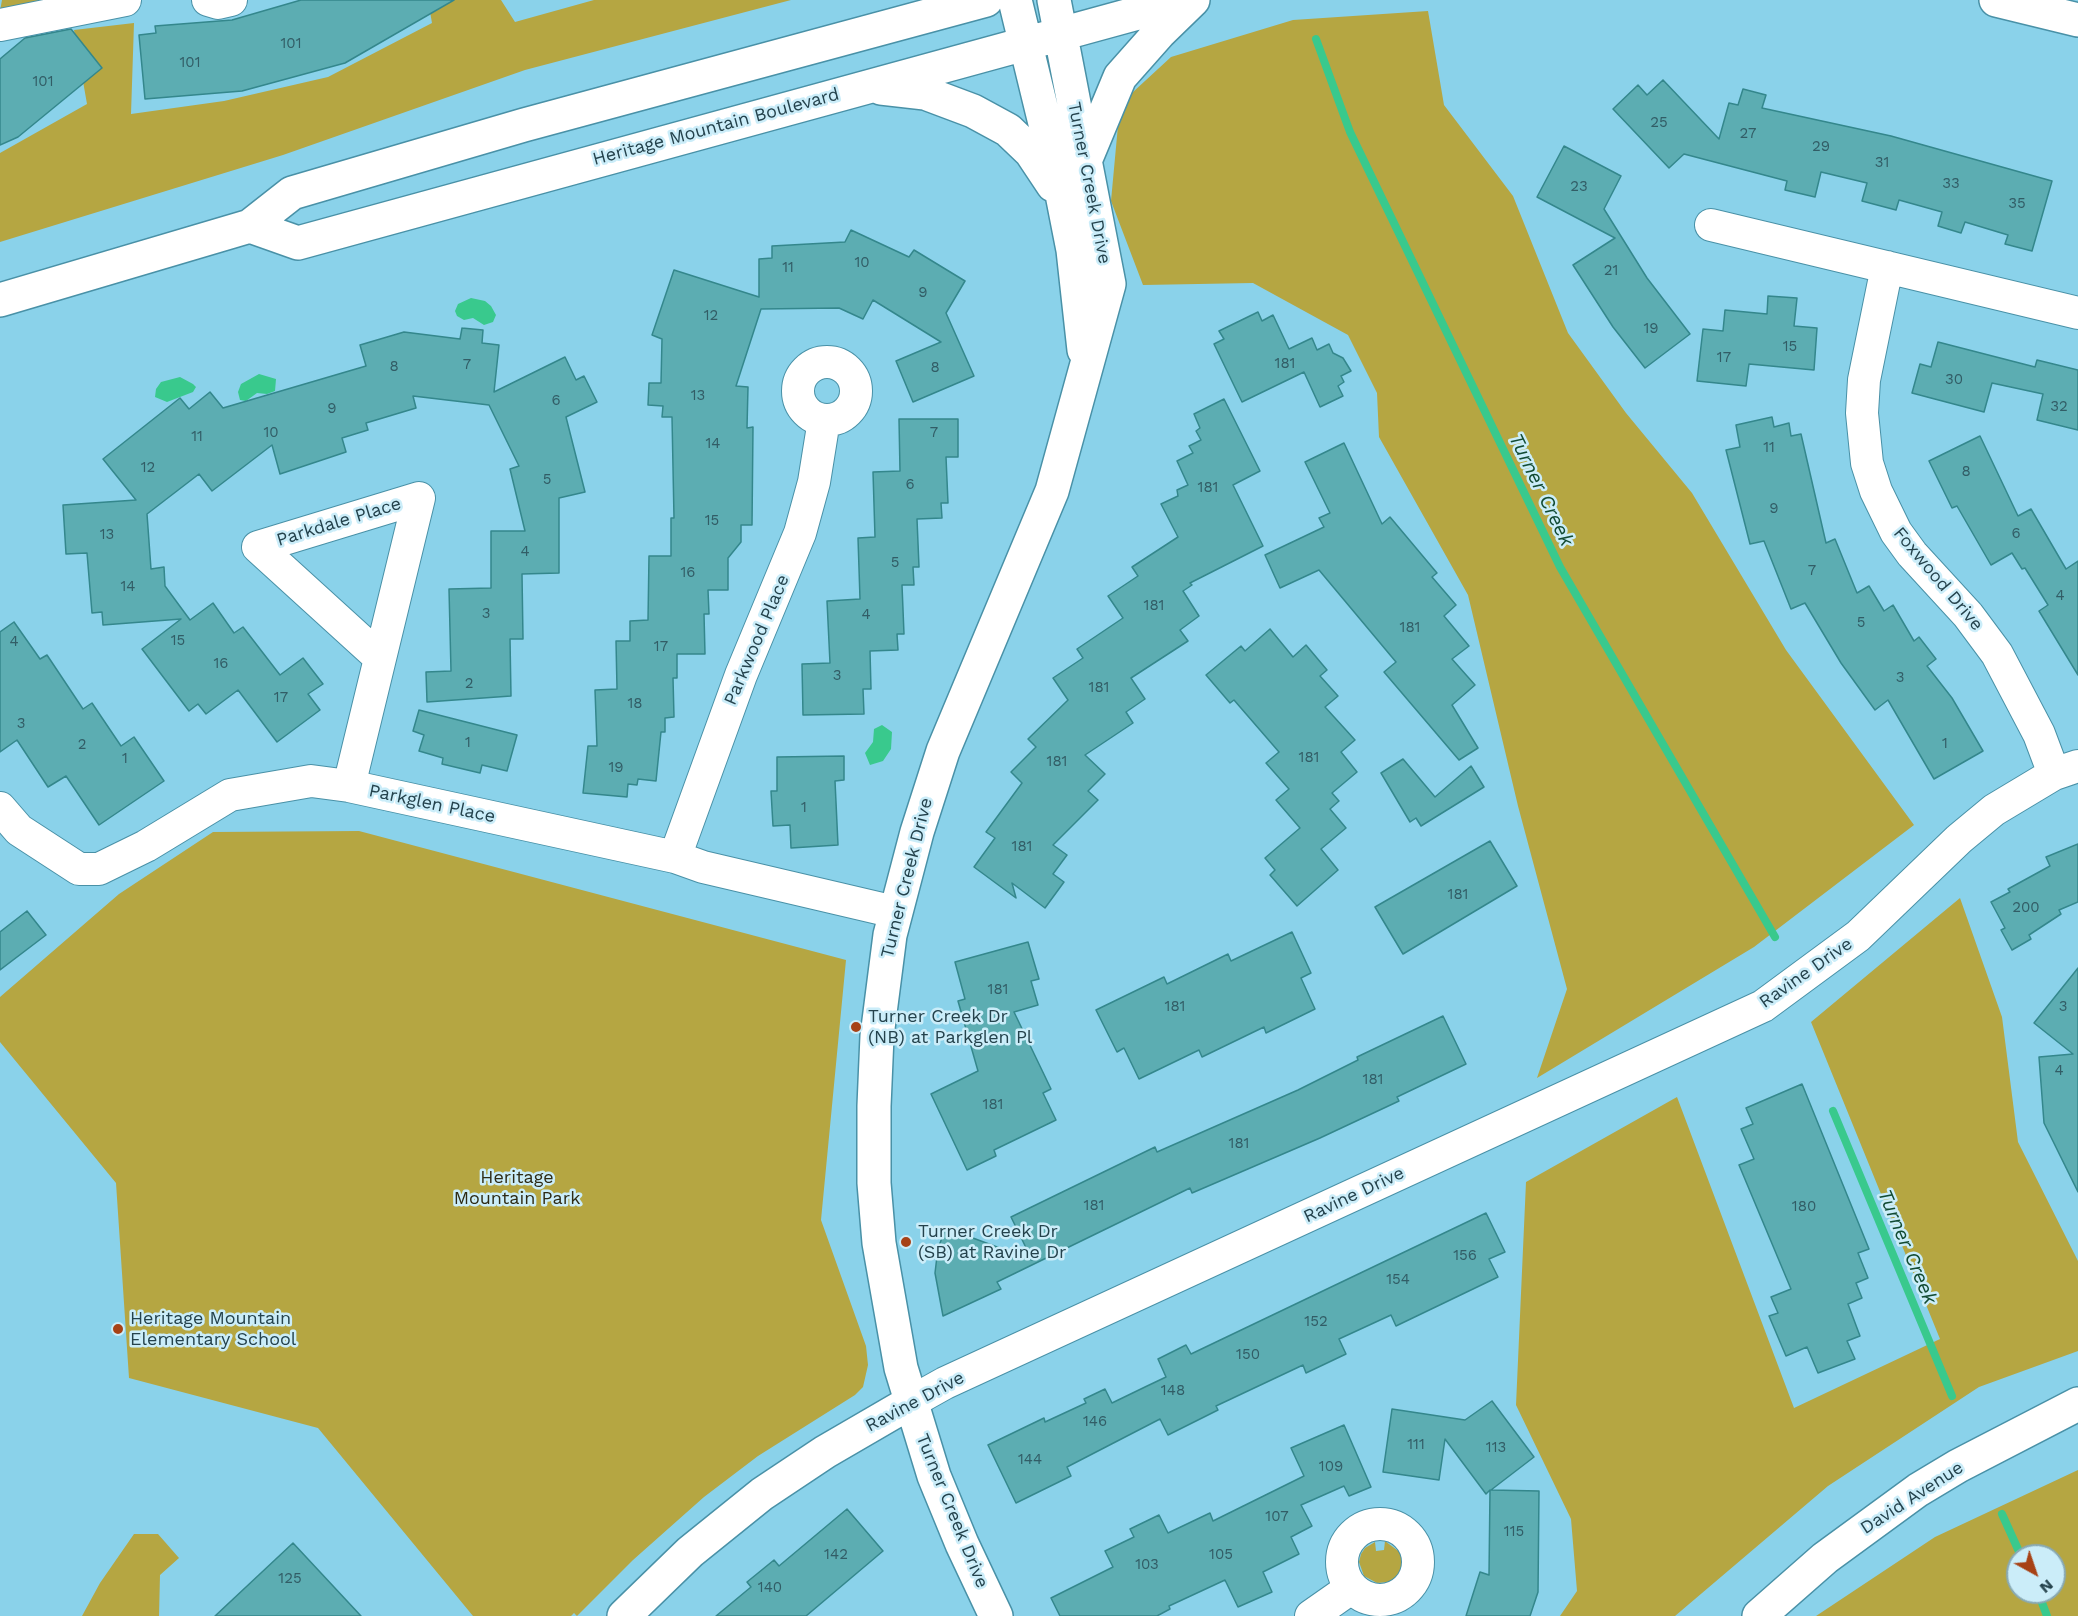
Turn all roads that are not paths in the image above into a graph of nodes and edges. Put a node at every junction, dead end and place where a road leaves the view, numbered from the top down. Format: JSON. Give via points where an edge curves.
{"nodes":[{"id":1,"x":125,"y":0,"type":"edge"},
{"id":2,"x":208,"y":0,"type":"edge"},
{"id":3,"x":231,"y":0,"type":"edge"},
{"id":4,"x":986,"y":0,"type":"edge"},
{"id":5,"x":1015,"y":0,"type":"edge"},
{"id":6,"x":1054,"y":0,"type":"edge"},
{"id":7,"x":1185,"y":0,"type":"edge"},
{"id":8,"x":1193,"y":0,"type":"edge"},
{"id":9,"x":1996,"y":0,"type":"edge"},
{"id":10,"x":912,"y":12,"type":"edge"},
{"id":11,"x":2078,"y":20,"type":"edge"},
{"id":12,"x":0,"y":25,"type":"edge"},
{"id":13,"x":1062,"y":33,"type":"junction"},
{"id":14,"x":1026,"y":43,"type":"junction"},
{"id":15,"x":865,"y":86,"type":"junction"},
{"id":16,"x":1085,"y":161,"type":"junction"},
{"id":17,"x":1064,"y":200,"type":"junction"},
{"id":18,"x":1712,"y":225,"type":"dead end"},
{"id":19,"x":250,"y":226,"type":"junction"},
{"id":20,"x":1887,"y":267,"type":"junction"},
{"id":21,"x":0,"y":300,"type":"edge"},
{"id":22,"x":2078,"y":314,"type":"edge"},
{"id":23,"x":1085,"y":364,"type":"junction"},
{"id":24,"x":824,"y":420,"type":"dead end"},
{"id":25,"x":380,"y":658,"type":"junction"},
{"id":26,"x":2066,"y":770,"type":"edge"},
{"id":27,"x":349,"y":786,"type":"junction"},
{"id":28,"x":0,"y":808,"type":"edge"},
{"id":29,"x":675,"y":857,"type":"junction"},
{"id":30,"x":895,"y":912,"type":"junction"},
{"id":31,"x":911,"y":1401,"type":"junction"},
{"id":32,"x":2078,"y":1404,"type":"edge"},
{"id":33,"x":1351,"y":1587,"type":"dead end"},
{"id":34,"x":1760,"y":1615,"type":"edge"},
{"id":35,"x":624,"y":1616,"type":"edge"},
{"id":36,"x":996,"y":1616,"type":"edge"},
{"id":37,"x":1311,"y":1616,"type":"edge"}],
"edges":[{"from":1,"to":12,"type":"street"},
{"from":2,"to":3,"type":"street"},
{"from":4,"to":10,"type":"main road"},
{"from":5,"to":14,"type":"main road","name":"Turner Creek Drive"},
{"from":6,"to":13,"type":"main road","name":"Turner Creek Drive"},
{"from":7,"to":13,"type":"main road","name":"Heritage Mountain Boulevard"},
{"from":8,"to":16,"type":"main road","via":[[1120,77]]},
{"from":9,"to":11,"type":"main road"},
{"from":10,"to":19,"type":"main road","via":[[292,193]]},
{"from":13,"to":14,"type":"main road","name":"Heritage Mountain Boulevard"},
{"from":13,"to":16,"type":"main road","name":"Turner Creek Drive"},
{"from":14,"to":15,"type":"main road","name":"Heritage Mountain Boulevard"},
{"from":14,"to":17,"type":"main road","name":"Turner Creek Drive"},
{"from":15,"to":17,"type":"main road","via":[[925,93],[973,111],[1008,130],[1031,152]]},
{"from":15,"to":19,"type":"main road","name":"Heritage Mountain Boulevard","via":[[298,243]]},
{"from":16,"to":23,"type":"main road","name":"Turner Creek Drive","via":[[1109,284]]},
{"from":17,"to":23,"type":"main road","name":"Turner Creek Drive","via":[[1074,250]]},
{"from":18,"to":20,"type":"street"},
{"from":19,"to":21,"type":"main road"},
{"from":20,"to":22,"type":"street"},
{"from":20,"to":26,"type":"street","name":"Foxwood Drive","via":[[1864,380],[1862,413],[1867,463],[1876,491],[1902,539],[1997,654],[2039,734]]},
{"from":23,"to":30,"type":"main road","name":"Turner Creek Drive","via":[[1077,409],[1052,491],[943,752]]},
{"from":24,"to":29,"type":"street","name":"Parkwood Place","via":[[800,534],[737,685]]},
{"from":25,"to":25,"type":"street","name":"Parkdale Place","via":[[319,602],[258,547],[419,498]]},
{"from":25,"to":27,"type":"street","name":"Parkdale Place"},
{"from":26,"to":31,"type":"street","name":"Ravine Drive","via":[[1994,810],[1858,936],[1763,1006]]},
{"from":27,"to":28,"type":"street","name":"Parkglen Place","via":[[311,781],[230,795],[146,846],[99,869],[79,869],[19,830]]},
{"from":27,"to":29,"type":"street","name":"Parkglen Place"},
{"from":29,"to":30,"type":"street","name":"Parkglen Place"},
{"from":30,"to":31,"type":"main road","name":"Turner Creek Drive","via":[[877,1036],[874,1183],[885,1286]]},
{"from":31,"to":35,"type":"main road","name":"Ravine Drive","via":[[762,1494],[697,1546]]},
{"from":31,"to":36,"type":"main road","name":"Turner Creek Drive","via":[[944,1501]]},
{"from":32,"to":34,"type":"main road","name":"David Avenue","via":[[1918,1490],[1825,1558]]},
{"from":33,"to":37,"type":"street"}]}
